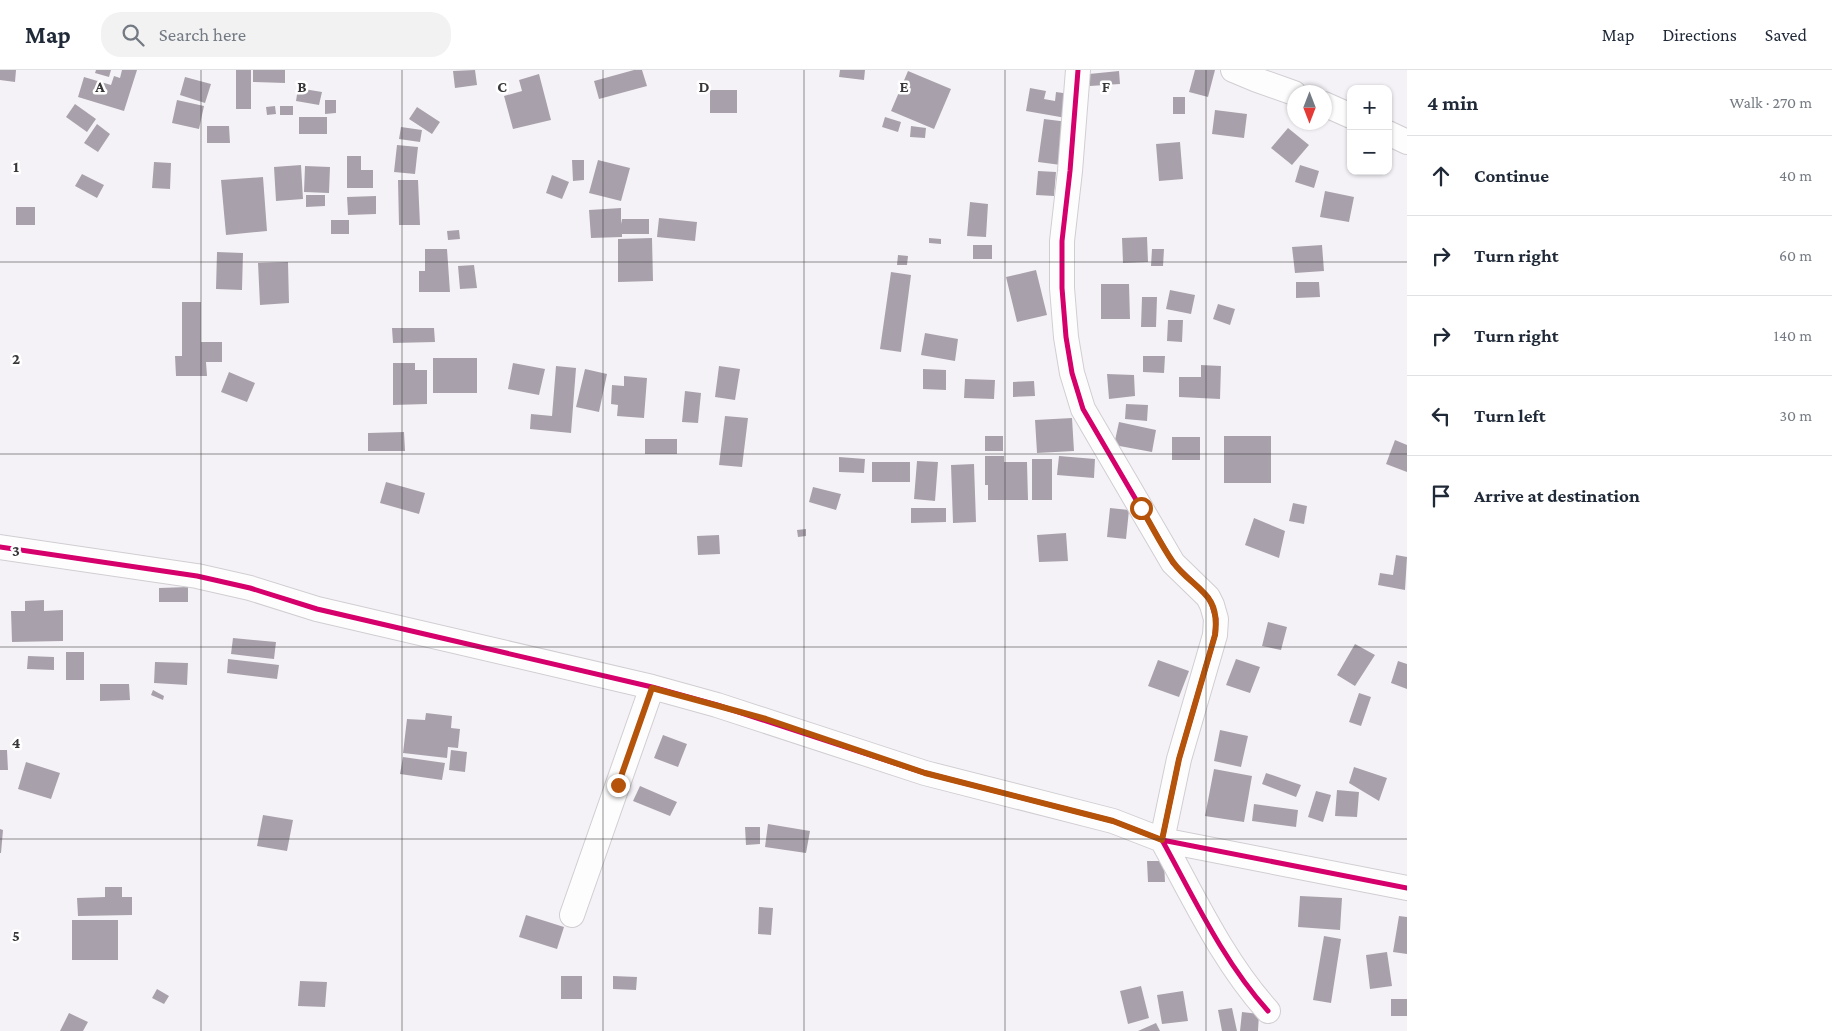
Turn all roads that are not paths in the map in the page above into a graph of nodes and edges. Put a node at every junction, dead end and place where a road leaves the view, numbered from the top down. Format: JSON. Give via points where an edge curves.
{"nodes":[{"id":1,"x":1078,"y":70,"type":"edge"},
{"id":2,"x":1233,"y":70,"type":"edge"},
{"id":3,"x":1287,"y":91,"type":"edge"},
{"id":4,"x":1332,"y":108,"type":"edge"},
{"id":5,"x":1347,"y":114,"type":"edge"},
{"id":6,"x":1392,"y":135,"type":"edge"},
{"id":7,"x":1407,"y":142,"type":"edge"},
{"id":8,"x":0,"y":547,"type":"edge"},
{"id":9,"x":652,"y":688,"type":"junction"},
{"id":10,"x":1162,"y":840,"type":"junction"},
{"id":11,"x":1407,"y":888,"type":"edge"},
{"id":12,"x":572,"y":915,"type":"dead end"},
{"id":13,"x":1268,"y":1011,"type":"dead end"}],
"edges":[{"from":1,"to":10,"type":"street","via":[[1062,241],[1062,288],[1072,373],[1083,409],[1109,455],[1173,563],[1208,597],[1216,619],[1215,635],[1179,759]]},
{"from":2,"to":3,"type":"street"},
{"from":4,"to":5,"type":"street"},
{"from":6,"to":7,"type":"street"},
{"from":8,"to":9,"type":"street","via":[[197,576],[317,609]]},
{"from":9,"to":10,"type":"street","via":[[766,719],[925,773],[1113,821]]},
{"from":9,"to":12,"type":"street"},
{"from":10,"to":11,"type":"street"},
{"from":10,"to":13,"type":"street","via":[[1231,962]]}]}
